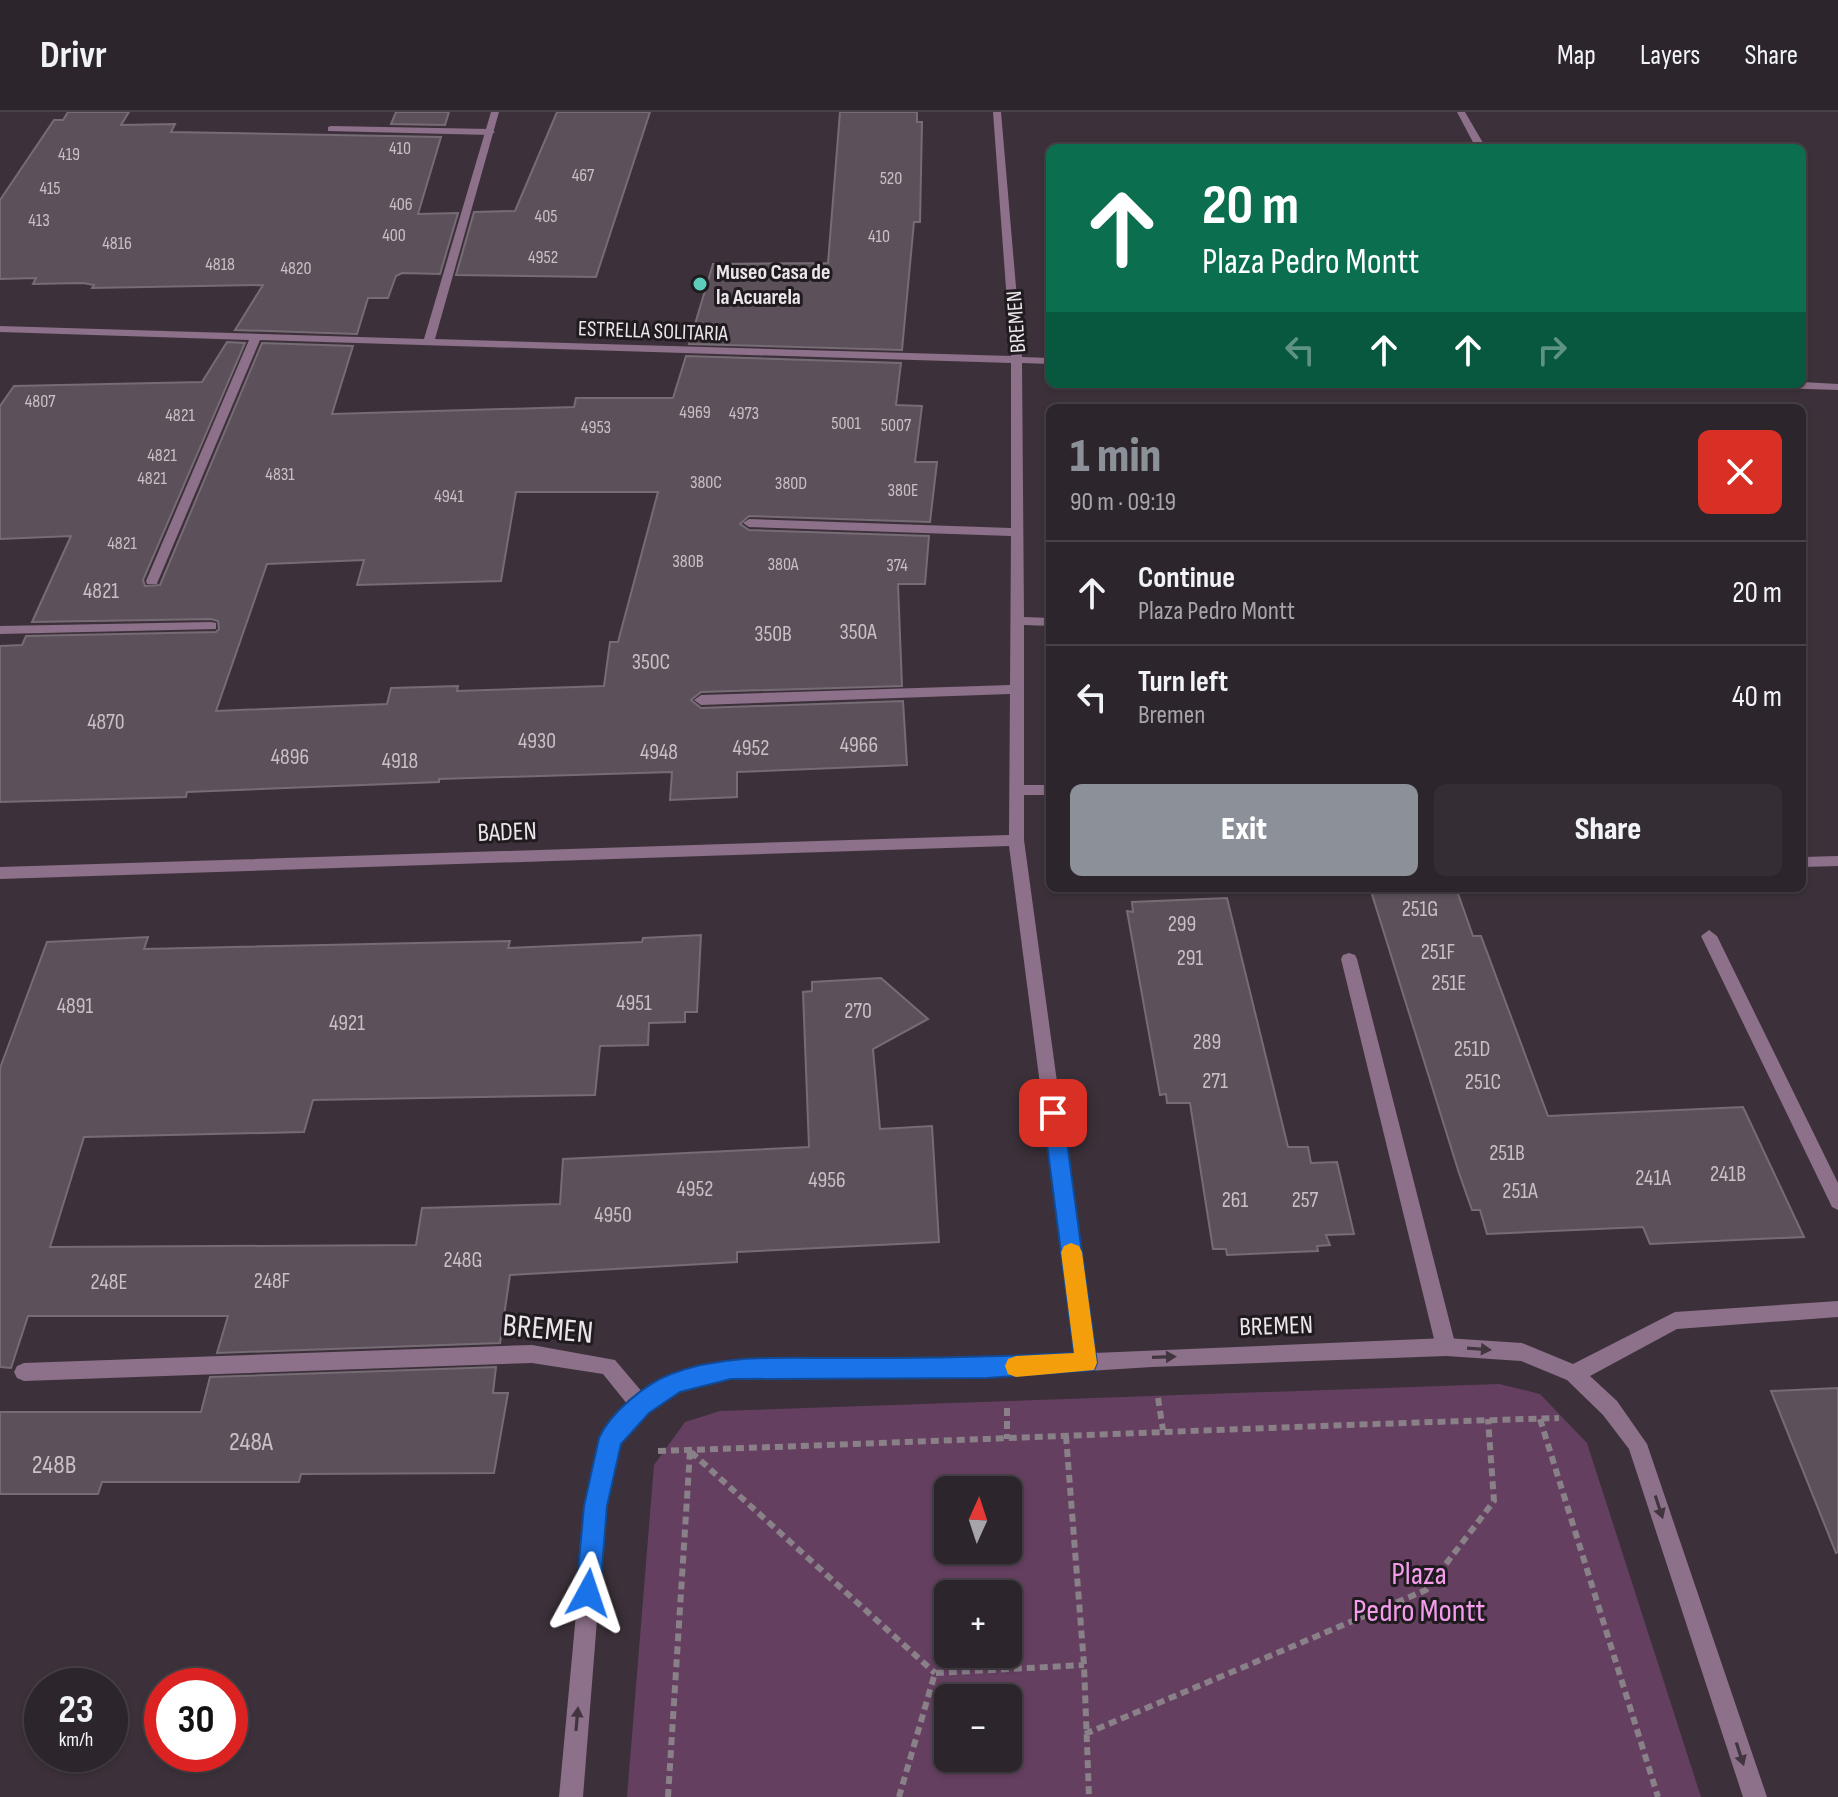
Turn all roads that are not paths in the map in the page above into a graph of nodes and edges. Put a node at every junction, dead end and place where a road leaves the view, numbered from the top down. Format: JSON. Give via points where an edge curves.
{"nodes":[{"id":1,"x":495,"y":112,"type":"edge"},
{"id":2,"x":997,"y":112,"type":"edge"},
{"id":3,"x":1461,"y":112,"type":"edge"},
{"id":4,"x":331,"y":129,"type":"dead end"},
{"id":5,"x":490,"y":132,"type":"junction"},
{"id":6,"x":1479,"y":144,"type":"edge"},
{"id":7,"x":0,"y":329,"type":"edge"},
{"id":8,"x":255,"y":338,"type":"junction"},
{"id":9,"x":428,"y":343,"type":"junction"},
{"id":10,"x":1017,"y":361,"type":"junction"},
{"id":11,"x":1046,"y":361,"type":"edge"},
{"id":12,"x":1806,"y":386,"type":"edge"},
{"id":13,"x":1838,"y":387,"type":"edge"},
{"id":14,"x":749,"y":523,"type":"dead end"},
{"id":15,"x":1017,"y":532,"type":"junction"},
{"id":16,"x":152,"y":581,"type":"dead end"},
{"id":17,"x":1018,"y":621,"type":"junction"},
{"id":18,"x":1046,"y":622,"type":"edge"},
{"id":19,"x":211,"y":626,"type":"dead end"},
{"id":20,"x":0,"y":630,"type":"edge"},
{"id":21,"x":1017,"y":689,"type":"junction"},
{"id":22,"x":701,"y":700,"type":"dead end"},
{"id":23,"x":1016,"y":790,"type":"junction"},
{"id":24,"x":1046,"y":790,"type":"edge"},
{"id":25,"x":1016,"y":840,"type":"junction"},
{"id":26,"x":1838,"y":861,"type":"edge"},
{"id":27,"x":1806,"y":862,"type":"edge"},
{"id":28,"x":0,"y":873,"type":"edge"},
{"id":29,"x":1709,"y":936,"type":"dead end"},
{"id":30,"x":1349,"y":959,"type":"dead end"},
{"id":31,"x":1838,"y":1202,"type":"edge"},
{"id":32,"x":1838,"y":1309,"type":"edge"},
{"id":33,"x":1446,"y":1347,"type":"junction"},
{"id":34,"x":1086,"y":1363,"type":"junction"},
{"id":35,"x":24,"y":1372,"type":"dead end"},
{"id":36,"x":1574,"y":1374,"type":"junction"},
{"id":37,"x":641,"y":1405,"type":"junction"},
{"id":38,"x":571,"y":1797,"type":"edge"},
{"id":39,"x":1755,"y":1797,"type":"edge"}],
"edges":[{"from":1,"to":5,"type":"street"},
{"from":2,"to":10,"type":"street","name":"BREMEN"},
{"from":3,"to":6,"type":"street"},
{"from":4,"to":5,"type":"street"},
{"from":5,"to":9,"type":"street"},
{"from":7,"to":8,"type":"street","name":"ESTRELLA SOLITARIA"},
{"from":8,"to":9,"type":"street","name":"ESTRELLA SOLITARIA"},
{"from":8,"to":16,"type":"street"},
{"from":9,"to":10,"type":"street","name":"ESTRELLA SOLITARIA"},
{"from":10,"to":11,"type":"street","name":"ESTRELLA SOLITARIA"},
{"from":10,"to":15,"type":"street","name":"BREMEN"},
{"from":12,"to":13,"type":"street"},
{"from":14,"to":15,"type":"street"},
{"from":15,"to":17,"type":"street","name":"BREMEN"},
{"from":17,"to":18,"type":"street"},
{"from":17,"to":21,"type":"street","name":"BREMEN"},
{"from":19,"to":20,"type":"street"},
{"from":21,"to":22,"type":"street"},
{"from":21,"to":23,"type":"street","name":"BREMEN"},
{"from":23,"to":24,"type":"street"},
{"from":23,"to":25,"type":"street","name":"BREMEN"},
{"from":25,"to":28,"type":"street","name":"BADEN"},
{"from":25,"to":34,"type":"street","name":"BREMEN"},
{"from":26,"to":27,"type":"street"},
{"from":29,"to":31,"type":"street"},
{"from":30,"to":33,"type":"street"},
{"from":32,"to":36,"type":"street","via":[[1675,1321]]},
{"from":34,"to":33,"type":"street","name":"BREMEN","one_way":true},
{"from":33,"to":36,"type":"street","name":"BREMEN","one_way":true,"via":[[1522,1352]]},
{"from":34,"to":37,"type":"street","via":[[731,1369],[674,1383]]},
{"from":35,"to":37,"type":"street","name":"BREMEN","via":[[532,1354],[608,1366]]},
{"from":36,"to":39,"type":"street","name":"BREMEN","one_way":true,"via":[[1610,1408],[1637,1444]]},
{"from":38,"to":37,"type":"street","one_way":true,"via":[[596,1506],[610,1438]]}]}
